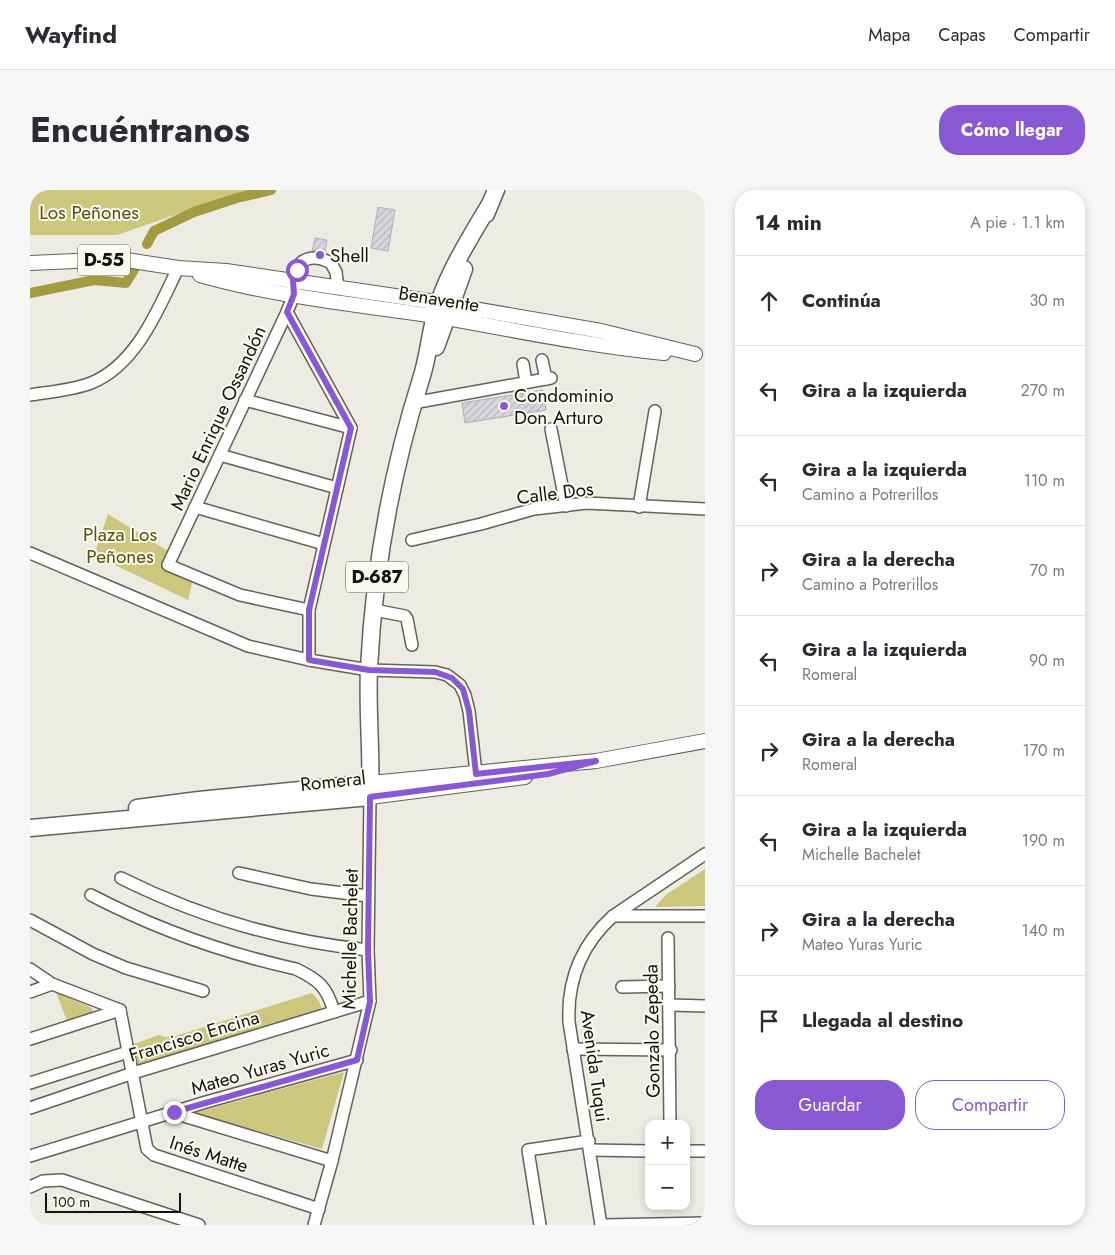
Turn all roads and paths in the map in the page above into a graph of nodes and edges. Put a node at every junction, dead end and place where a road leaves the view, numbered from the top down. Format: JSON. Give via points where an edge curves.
{"nodes":[{"id":1,"x":493,"y":197,"type":"edge"},
{"id":2,"x":30,"y":263,"type":"edge"},
{"id":3,"x":178,"y":268,"type":"junction"},
{"id":4,"x":293,"y":288,"type":"junction"},
{"id":5,"x":338,"y":288,"type":"junction"},
{"id":6,"x":443,"y":311,"type":"junction"},
{"id":7,"x":287,"y":312,"type":"junction"},
{"id":8,"x":700,"y":355,"type":"edge"},
{"id":9,"x":542,"y":360,"type":"dead end"},
{"id":10,"x":522,"y":364,"type":"dead end"},
{"id":11,"x":526,"y":382,"type":"junction"},
{"id":12,"x":30,"y":395,"type":"edge"},
{"id":13,"x":246,"y":400,"type":"junction"},
{"id":14,"x":413,"y":402,"type":"junction"},
{"id":15,"x":655,"y":411,"type":"dead end"},
{"id":16,"x":351,"y":428,"type":"junction"},
{"id":17,"x":551,"y":429,"type":"dead end"},
{"id":18,"x":220,"y":455,"type":"junction"},
{"id":19,"x":337,"y":488,"type":"junction"},
{"id":20,"x":566,"y":506,"type":"junction"},
{"id":21,"x":195,"y":507,"type":"junction"},
{"id":22,"x":639,"y":507,"type":"junction"},
{"id":23,"x":705,"y":509,"type":"edge"},
{"id":24,"x":412,"y":540,"type":"dead end"},
{"id":25,"x":324,"y":544,"type":"junction"},
{"id":26,"x":30,"y":554,"type":"edge"},
{"id":27,"x":309,"y":610,"type":"junction"},
{"id":28,"x":374,"y":610,"type":"junction"},
{"id":29,"x":412,"y":645,"type":"dead end"},
{"id":30,"x":309,"y":660,"type":"junction"},
{"id":31,"x":369,"y":670,"type":"junction"},
{"id":32,"x":705,"y":741,"type":"edge"},
{"id":33,"x":596,"y":761,"type":"junction"},
{"id":34,"x":476,"y":774,"type":"junction"},
{"id":35,"x":370,"y":790,"type":"junction"},
{"id":36,"x":30,"y":828,"type":"edge"},
{"id":37,"x":705,"y":854,"type":"edge"},
{"id":38,"x":239,"y":873,"type":"dead end"},
{"id":39,"x":121,"y":878,"type":"dead end"},
{"id":40,"x":91,"y":896,"type":"dead end"},
{"id":41,"x":368,"y":896,"type":"junction"},
{"id":42,"x":613,"y":916,"type":"junction"},
{"id":43,"x":705,"y":916,"type":"edge"},
{"id":44,"x":30,"y":920,"type":"edge"},
{"id":45,"x":668,"y":938,"type":"dead end"},
{"id":46,"x":368,"y":950,"type":"junction"},
{"id":47,"x":30,"y":969,"type":"edge"},
{"id":48,"x":52,"y":984,"type":"junction"},
{"id":49,"x":669,"y":986,"type":"junction"},
{"id":50,"x":622,"y":987,"type":"dead end"},
{"id":51,"x":203,"y":991,"type":"dead end"},
{"id":52,"x":30,"y":992,"type":"edge"},
{"id":53,"x":370,"y":1002,"type":"junction"},
{"id":54,"x":670,"y":1005,"type":"junction"},
{"id":55,"x":705,"y":1006,"type":"edge"},
{"id":56,"x":120,"y":1010,"type":"junction"},
{"id":57,"x":334,"y":1012,"type":"junction"},
{"id":58,"x":30,"y":1039,"type":"edge"},
{"id":59,"x":573,"y":1049,"type":"junction"},
{"id":60,"x":670,"y":1050,"type":"junction"},
{"id":61,"x":128,"y":1052,"type":"junction"},
{"id":62,"x":357,"y":1060,"type":"junction"},
{"id":63,"x":133,"y":1073,"type":"junction"},
{"id":64,"x":30,"y":1083,"type":"edge"},
{"id":65,"x":30,"y":1108,"type":"edge"},
{"id":66,"x":174,"y":1112,"type":"junction"},
{"id":67,"x":670,"y":1120,"type":"edge"},
{"id":68,"x":142,"y":1123,"type":"junction"},
{"id":69,"x":589,"y":1146,"type":"junction"},
{"id":70,"x":645,"y":1151,"type":"edge"},
{"id":71,"x":690,"y":1151,"type":"edge"},
{"id":72,"x":705,"y":1151,"type":"edge"},
{"id":73,"x":30,"y":1156,"type":"edge"},
{"id":74,"x":332,"y":1161,"type":"junction"},
{"id":75,"x":30,"y":1186,"type":"edge"},
{"id":76,"x":319,"y":1209,"type":"junction"},
{"id":77,"x":705,"y":1223,"type":"edge"},
{"id":78,"x":200,"y":1225,"type":"edge"},
{"id":79,"x":314,"y":1225,"type":"edge"},
{"id":80,"x":540,"y":1225,"type":"edge"},
{"id":81,"x":601,"y":1225,"type":"edge"},
{"id":82,"x":606,"y":1225,"type":"edge"}],
"edges":[{"from":1,"to":6,"type":"highway","number":"D-687","via":[[453,271]]},
{"from":2,"to":3,"type":"main road","name":"Benavente","number":"D-55","via":[[120,259]]},
{"from":3,"to":4,"type":"main road","name":"Benavente","number":"D-55","via":[[226,271]]},
{"from":3,"to":12,"type":"street","via":[[162,302],[123,363],[89,384]]},
{"from":4,"to":5,"type":"main road","name":"Benavente","number":"D-55"},
{"from":4,"to":5,"type":"street","name":"Mario Enrique Ossandón","via":[[300,263],[311,258],[333,265]]},
{"from":4,"to":6,"type":"main road","name":"Benavente","number":"D-55"},
{"from":4,"to":7,"type":"street","name":"Mario Enrique Ossandón"},
{"from":5,"to":6,"type":"main road","name":"Benavente","number":"D-55"},
{"from":6,"to":8,"type":"main road","name":"Benavente","via":[[609,332]]},
{"from":6,"to":14,"type":"highway","number":"D-687"},
{"from":7,"to":13,"type":"street","name":"Mario Enrique Ossandón"},
{"from":7,"to":16,"type":"street"},
{"from":9,"to":11,"type":"street","via":[[549,378]]},
{"from":10,"to":11,"type":"street"},
{"from":11,"to":14,"type":"street"},
{"from":13,"to":16,"type":"street"},
{"from":13,"to":18,"type":"street","name":"Mario Enrique Ossandón"},
{"from":14,"to":28,"type":"highway","number":"D-687","via":[[390,493]]},
{"from":15,"to":22,"type":"street"},
{"from":16,"to":19,"type":"street"},
{"from":17,"to":20,"type":"street"},
{"from":18,"to":19,"type":"street"},
{"from":18,"to":21,"type":"street","name":"Mario Enrique Ossandón"},
{"from":19,"to":25,"type":"street"},
{"from":20,"to":22,"type":"street","name":"Calle Dos","via":[[587,503]]},
{"from":20,"to":24,"type":"street","name":"Calle Dos","via":[[534,509]]},
{"from":21,"to":25,"type":"street"},
{"from":21,"to":27,"type":"street","name":"Mario Enrique Ossandón","via":[[168,565],[240,595]]},
{"from":22,"to":23,"type":"street","name":"Calle Dos"},
{"from":25,"to":27,"type":"street"},
{"from":26,"to":30,"type":"street","via":[[248,646]]},
{"from":27,"to":30,"type":"street"},
{"from":28,"to":29,"type":"street","via":[[405,616]]},
{"from":28,"to":31,"type":"highway","number":"D-687"},
{"from":30,"to":31,"type":"street"},
{"from":31,"to":34,"type":"street","via":[[435,672],[456,681],[463,689],[469,711]]},
{"from":31,"to":35,"type":"highway","number":"D-687"},
{"from":32,"to":33,"type":"main road","name":"Romeral"},
{"from":33,"to":34,"type":"main road","name":"Romeral"},
{"from":33,"to":35,"type":"main road","name":"Romeral","via":[[548,774]]},
{"from":34,"to":35,"type":"main road","name":"Romeral"},
{"from":35,"to":36,"type":"highway","name":"Romeral","via":[[145,807],[72,824]]},
{"from":35,"to":41,"type":"street","name":"Michelle Bachelet"},
{"from":37,"to":42,"type":"street","name":"Avenida Tuqui"},
{"from":38,"to":41,"type":"street","via":[[311,889]]},
{"from":39,"to":46,"type":"street","via":[[175,903],[231,923],[288,938]]},
{"from":40,"to":57,"type":"street","via":[[192,940],[296,969],[318,981],[326,990]]},
{"from":41,"to":46,"type":"street","name":"Michelle Bachelet"},
{"from":42,"to":43,"type":"street"},
{"from":42,"to":59,"type":"street","name":"Avenida Tuqui","via":[[588,943],[573,977],[568,1012]]},
{"from":44,"to":51,"type":"street","via":[[126,968]]},
{"from":45,"to":49,"type":"street","name":"Gonzalo Zepeda"},
{"from":46,"to":53,"type":"street","name":"Michelle Bachelet"},
{"from":47,"to":48,"type":"street"},
{"from":48,"to":52,"type":"street"},
{"from":48,"to":56,"type":"street"},
{"from":49,"to":50,"type":"street"},
{"from":49,"to":54,"type":"street","name":"Gonzalo Zepeda"},
{"from":53,"to":57,"type":"street","name":"Francisco Encina"},
{"from":53,"to":62,"type":"street","name":"Michelle Bachelet"},
{"from":54,"to":55,"type":"street"},
{"from":54,"to":60,"type":"street","name":"Gonzalo Zepeda"},
{"from":56,"to":58,"type":"street"},
{"from":56,"to":61,"type":"street","name":"Inés Matte"},
{"from":57,"to":63,"type":"street","name":"Francisco Encina"},
{"from":59,"to":60,"type":"street"},
{"from":59,"to":69,"type":"street","name":"Avenida Tuqui"},
{"from":60,"to":67,"type":"street","name":"Gonzalo Zepeda"},
{"from":61,"to":63,"type":"street","name":"Inés Matte"},
{"from":61,"to":64,"type":"street","name":"Francisco Encina"},
{"from":62,"to":66,"type":"street","name":"Mateo Yuras Yuric"},
{"from":62,"to":74,"type":"street","name":"Michelle Bachelet"},
{"from":63,"to":65,"type":"street","name":"Francisco Encina"},
{"from":63,"to":68,"type":"street","name":"Inés Matte"},
{"from":66,"to":68,"type":"street","name":"Mateo Yuras Yuric"},
{"from":66,"to":74,"type":"street"},
{"from":68,"to":73,"type":"street","name":"Mateo Yuras Yuric"},
{"from":68,"to":76,"type":"street","name":"Inés Matte","via":[[147,1149],[154,1155]]},
{"from":69,"to":70,"type":"street"},
{"from":69,"to":80,"type":"street","via":[[528,1150]]},
{"from":69,"to":81,"type":"street","name":"Avenida Tuqui"},
{"from":71,"to":72,"type":"street"},
{"from":74,"to":76,"type":"street","name":"Michelle Bachelet"},
{"from":75,"to":78,"type":"street","via":[[62,1180]]},
{"from":76,"to":79,"type":"street","name":"Michelle Bachelet"},
{"from":77,"to":82,"type":"street"}]}
